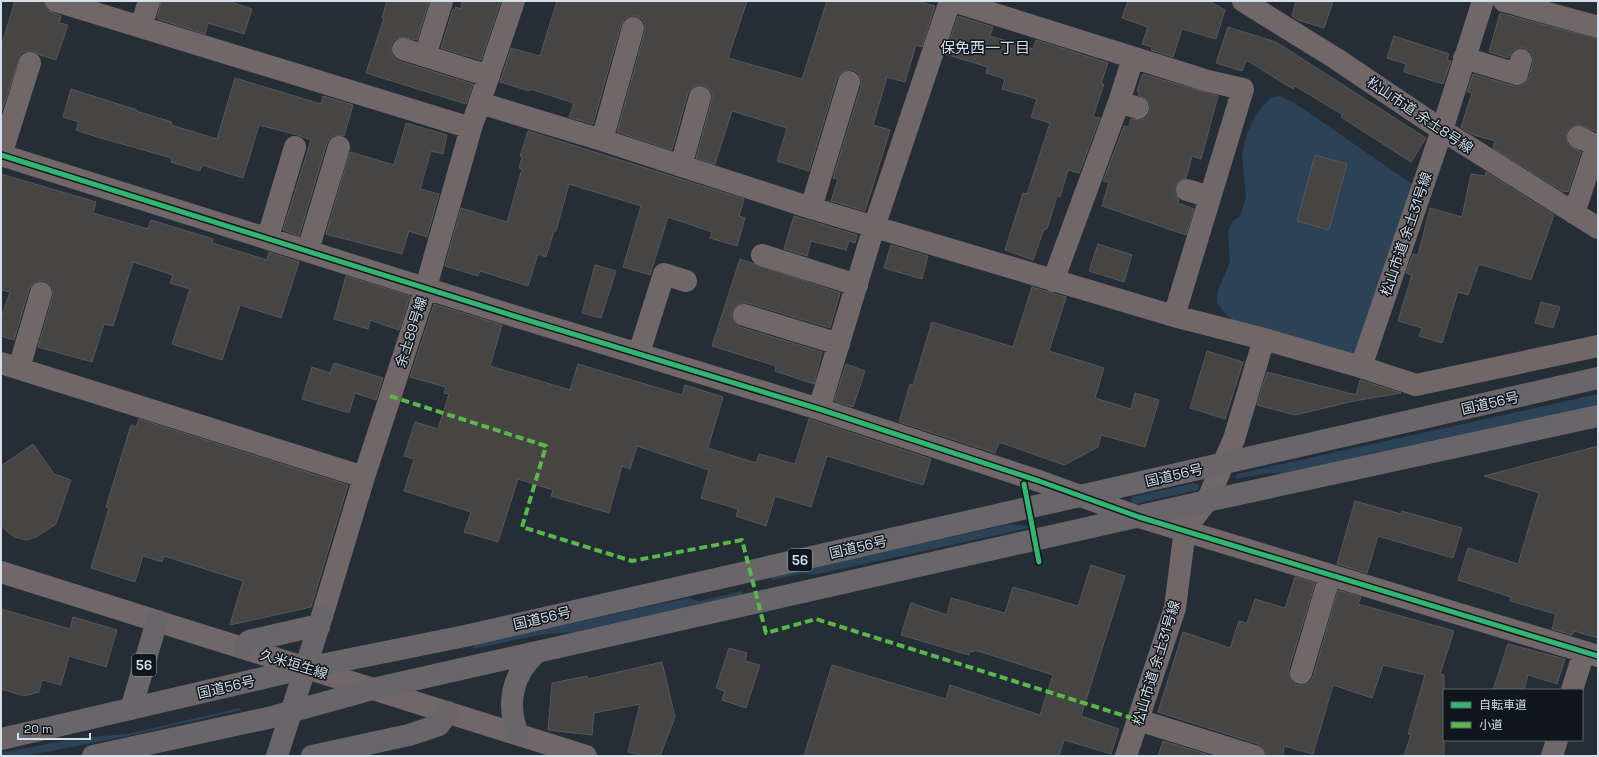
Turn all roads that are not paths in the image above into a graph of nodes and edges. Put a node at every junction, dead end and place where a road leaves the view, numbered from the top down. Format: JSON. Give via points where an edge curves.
{"nodes":[{"id":1,"x":56,"y":1,"type":"edge"},
{"id":2,"x":149,"y":1,"type":"edge"},
{"id":3,"x":442,"y":1,"type":"edge"},
{"id":4,"x":514,"y":1,"type":"edge"},
{"id":5,"x":950,"y":1,"type":"edge"},
{"id":6,"x":953,"y":1,"type":"edge"},
{"id":7,"x":1243,"y":1,"type":"edge"},
{"id":8,"x":1483,"y":1,"type":"edge"},
{"id":9,"x":1504,"y":1,"type":"edge"},
{"id":10,"x":141,"y":27,"type":"junction"},
{"id":11,"x":1598,"y":27,"type":"edge"},
{"id":12,"x":633,"y":28,"type":"dead end"},
{"id":13,"x":403,"y":49,"type":"dead end"},
{"id":14,"x":424,"y":56,"type":"junction"},
{"id":15,"x":1133,"y":58,"type":"junction"},
{"id":16,"x":1464,"y":58,"type":"junction"},
{"id":17,"x":1522,"y":60,"type":"dead end"},
{"id":18,"x":30,"y":63,"type":"dead end"},
{"id":19,"x":489,"y":76,"type":"junction"},
{"id":20,"x":849,"y":82,"type":"dead end"},
{"id":21,"x":700,"y":97,"type":"dead end"},
{"id":22,"x":480,"y":103,"type":"junction"},
{"id":23,"x":471,"y":128,"type":"junction"},
{"id":24,"x":1442,"y":130,"type":"junction"},
{"id":25,"x":602,"y":140,"type":"junction"},
{"id":26,"x":1591,"y":142,"type":"edge"},
{"id":27,"x":296,"y":147,"type":"dead end"},
{"id":28,"x":339,"y":147,"type":"dead end"},
{"id":29,"x":1,"y":155,"type":"edge"},
{"id":30,"x":681,"y":166,"type":"junction"},
{"id":31,"x":1187,"y":190,"type":"dead end"},
{"id":32,"x":1210,"y":197,"type":"junction"},
{"id":33,"x":811,"y":208,"type":"junction"},
{"id":34,"x":1574,"y":212,"type":"junction"},
{"id":35,"x":874,"y":227,"type":"junction"},
{"id":36,"x":1598,"y":228,"type":"edge"},
{"id":37,"x":268,"y":237,"type":"junction"},
{"id":38,"x":308,"y":250,"type":"junction"},
{"id":39,"x":762,"y":255,"type":"dead end"},
{"id":40,"x":1053,"y":280,"type":"junction"},
{"id":41,"x":686,"y":281,"type":"dead end"},
{"id":42,"x":857,"y":285,"type":"junction"},
{"id":43,"x":426,"y":288,"type":"junction"},
{"id":44,"x":41,"y":293,"type":"dead end"},
{"id":45,"x":744,"y":315,"type":"dead end"},
{"id":46,"x":1174,"y":316,"type":"junction"},
{"id":47,"x":1263,"y":343,"type":"junction"},
{"id":48,"x":839,"y":344,"type":"junction"},
{"id":49,"x":1598,"y":346,"type":"edge"},
{"id":50,"x":1296,"y":348,"type":"junction"},
{"id":51,"x":639,"y":353,"type":"junction"},
{"id":52,"x":10,"y":366,"type":"edge"},
{"id":53,"x":1361,"y":367,"type":"junction"},
{"id":54,"x":1255,"y":371,"type":"junction"},
{"id":55,"x":1598,"y":378,"type":"edge"},
{"id":56,"x":819,"y":409,"type":"junction"},
{"id":57,"x":1598,"y":416,"type":"edge"},
{"id":58,"x":1223,"y":464,"type":"junction"},
{"id":59,"x":364,"y":477,"type":"junction"},
{"id":60,"x":1082,"y":497,"type":"junction"},
{"id":61,"x":1206,"y":501,"type":"junction"},
{"id":62,"x":1139,"y":517,"type":"junction"},
{"id":63,"x":1185,"y":529,"type":"junction"},
{"id":64,"x":1,"y":572,"type":"edge"},
{"id":65,"x":1330,"y":575,"type":"junction"},
{"id":66,"x":157,"y":621,"type":"junction"},
{"id":67,"x":321,"y":621,"type":"junction"},
{"id":68,"x":244,"y":648,"type":"junction"},
{"id":69,"x":537,"y":652,"type":"junction"},
{"id":70,"x":1591,"y":654,"type":"edge"},
{"id":71,"x":306,"y":668,"type":"junction"},
{"id":72,"x":1301,"y":673,"type":"dead end"},
{"id":73,"x":374,"y":689,"type":"junction"},
{"id":74,"x":1573,"y":689,"type":"edge"},
{"id":75,"x":131,"y":709,"type":"junction"},
{"id":76,"x":292,"y":712,"type":"junction"},
{"id":77,"x":448,"y":712,"type":"junction"},
{"id":78,"x":1138,"y":720,"type":"junction"},
{"id":79,"x":518,"y":734,"type":"junction"},
{"id":80,"x":1,"y":739,"type":"edge"},
{"id":81,"x":1557,"y":741,"type":"edge"},
{"id":82,"x":93,"y":756,"type":"edge"},
{"id":83,"x":277,"y":756,"type":"edge"},
{"id":84,"x":312,"y":756,"type":"edge"},
{"id":85,"x":586,"y":756,"type":"edge"},
{"id":86,"x":1126,"y":756,"type":"edge"},
{"id":87,"x":1254,"y":756,"type":"edge"},
{"id":88,"x":1552,"y":756,"type":"edge"}],
"edges":[{"from":1,"to":10,"type":"street"},
{"from":2,"to":10,"type":"street"},
{"from":3,"to":14,"type":"street"},
{"from":4,"to":19,"type":"street","name":"余土89号線"},
{"from":5,"to":35,"type":"street"},
{"from":6,"to":15,"type":"street"},
{"from":7,"to":24,"type":"street","name":"松山市道 余土8号線","via":[[1335,58]]},
{"from":8,"to":16,"type":"street","name":"松山市道 余土31号線"},
{"from":9,"to":11,"type":"street"},
{"from":10,"to":23,"type":"street"},
{"from":12,"to":25,"type":"street"},
{"from":13,"to":14,"type":"street"},
{"from":14,"to":19,"type":"street"},
{"from":15,"to":32,"type":"street","via":[[1243,89]]},
{"from":15,"to":40,"type":"street","via":[[1129,105]]},
{"from":16,"to":17,"type":"street","via":[[1518,74]]},
{"from":16,"to":24,"type":"street","name":"松山市道 余土31号線"},
{"from":18,"to":29,"type":"street"},
{"from":19,"to":22,"type":"street","name":"余土89号線"},
{"from":20,"to":33,"type":"street"},
{"from":21,"to":30,"type":"street"},
{"from":22,"to":23,"type":"street","name":"余土89号線"},
{"from":22,"to":25,"type":"street"},
{"from":23,"to":43,"type":"street","name":"余土89号線"},
{"from":24,"to":34,"type":"street","name":"松山市道 余土8号線"},
{"from":24,"to":53,"type":"street","name":"松山市道 余土31号線"},
{"from":25,"to":30,"type":"street"},
{"from":26,"to":34,"type":"street"},
{"from":27,"to":37,"type":"street"},
{"from":28,"to":38,"type":"street"},
{"from":29,"to":37,"type":"street"},
{"from":30,"to":33,"type":"street"},
{"from":31,"to":32,"type":"street"},
{"from":32,"to":46,"type":"street"},
{"from":33,"to":35,"type":"street"},
{"from":34,"to":36,"type":"street","name":"松山市道 余土8号線"},
{"from":35,"to":40,"type":"street"},
{"from":35,"to":42,"type":"street"},
{"from":37,"to":38,"type":"street"},
{"from":38,"to":43,"type":"street"},
{"from":39,"to":42,"type":"street"},
{"from":40,"to":46,"type":"street"},
{"from":41,"to":51,"type":"street","via":[[664,274]]},
{"from":42,"to":48,"type":"street"},
{"from":43,"to":51,"type":"street"},
{"from":43,"to":59,"type":"street","name":"余土89号線"},
{"from":44,"to":52,"type":"street"},
{"from":45,"to":48,"type":"street"},
{"from":46,"to":47,"type":"street"},
{"from":47,"to":50,"type":"street"},
{"from":47,"to":54,"type":"street","name":"松山市道 余土31号線"},
{"from":48,"to":56,"type":"street"},
{"from":49,"to":53,"type":"street","via":[[1416,385]]},
{"from":50,"to":53,"type":"street"},
{"from":50,"to":54,"type":"street"},
{"from":51,"to":56,"type":"street"},
{"from":52,"to":59,"type":"street"},
{"from":54,"to":58,"type":"street","name":"松山市道 余土31号線","via":[[1234,439]]},
{"from":55,"to":58,"type":"highway","name":"国道56号","number":"56"},
{"from":56,"to":60,"type":"street"},
{"from":57,"to":61,"type":"highway","number":"56"},
{"from":58,"to":60,"type":"highway","name":"国道56号","number":"56"},
{"from":58,"to":61,"type":"street","name":"松山市道 余土31号線"},
{"from":59,"to":67,"type":"street","name":"余土89号線"},
{"from":60,"to":62,"type":"street"},
{"from":60,"to":71,"type":"highway","name":"国道56号","number":"56","via":[[464,636]]},
{"from":61,"to":62,"type":"highway","number":"56"},
{"from":61,"to":63,"type":"street","name":"松山市道 余土31号線"},
{"from":62,"to":63,"type":"street"},
{"from":62,"to":69,"type":"highway","number":"56"},
{"from":63,"to":65,"type":"street"},
{"from":63,"to":78,"type":"street","name":"松山市道 余土31号線","via":[[1175,608]]},
{"from":64,"to":66,"type":"main road","name":"久米垣生線"},
{"from":65,"to":70,"type":"street"},
{"from":65,"to":72,"type":"street"},
{"from":66,"to":68,"type":"main road","name":"久米垣生線"},
{"from":66,"to":75,"type":"highway","number":"56"},
{"from":67,"to":68,"type":"highway","via":[[249,641]]},
{"from":67,"to":71,"type":"highway"},
{"from":68,"to":71,"type":"main road","name":"久米垣生線"},
{"from":69,"to":73,"type":"highway","number":"56"},
{"from":69,"to":79,"type":"highway","via":[[523,666],[514,685],[512,715]]},
{"from":70,"to":74,"type":"street"},
{"from":71,"to":73,"type":"main road","name":"久米垣生線"},
{"from":71,"to":75,"type":"highway","name":"国道56号","number":"56"},
{"from":71,"to":76,"type":"highway"},
{"from":73,"to":76,"type":"highway","number":"56"},
{"from":73,"to":77,"type":"main road","name":"久米垣生線"},
{"from":75,"to":80,"type":"highway","name":"国道56号","number":"56"},
{"from":76,"to":82,"type":"highway","number":"56"},
{"from":76,"to":83,"type":"highway"},
{"from":77,"to":79,"type":"main road","name":"久米垣生線"},
{"from":77,"to":84,"type":"highway","via":[[440,725],[409,735]]},
{"from":78,"to":86,"type":"street","name":"松山市道 余土31号線"},
{"from":78,"to":87,"type":"street"},
{"from":79,"to":85,"type":"main road","name":"久米垣生線"},
{"from":81,"to":88,"type":"street"}]}
